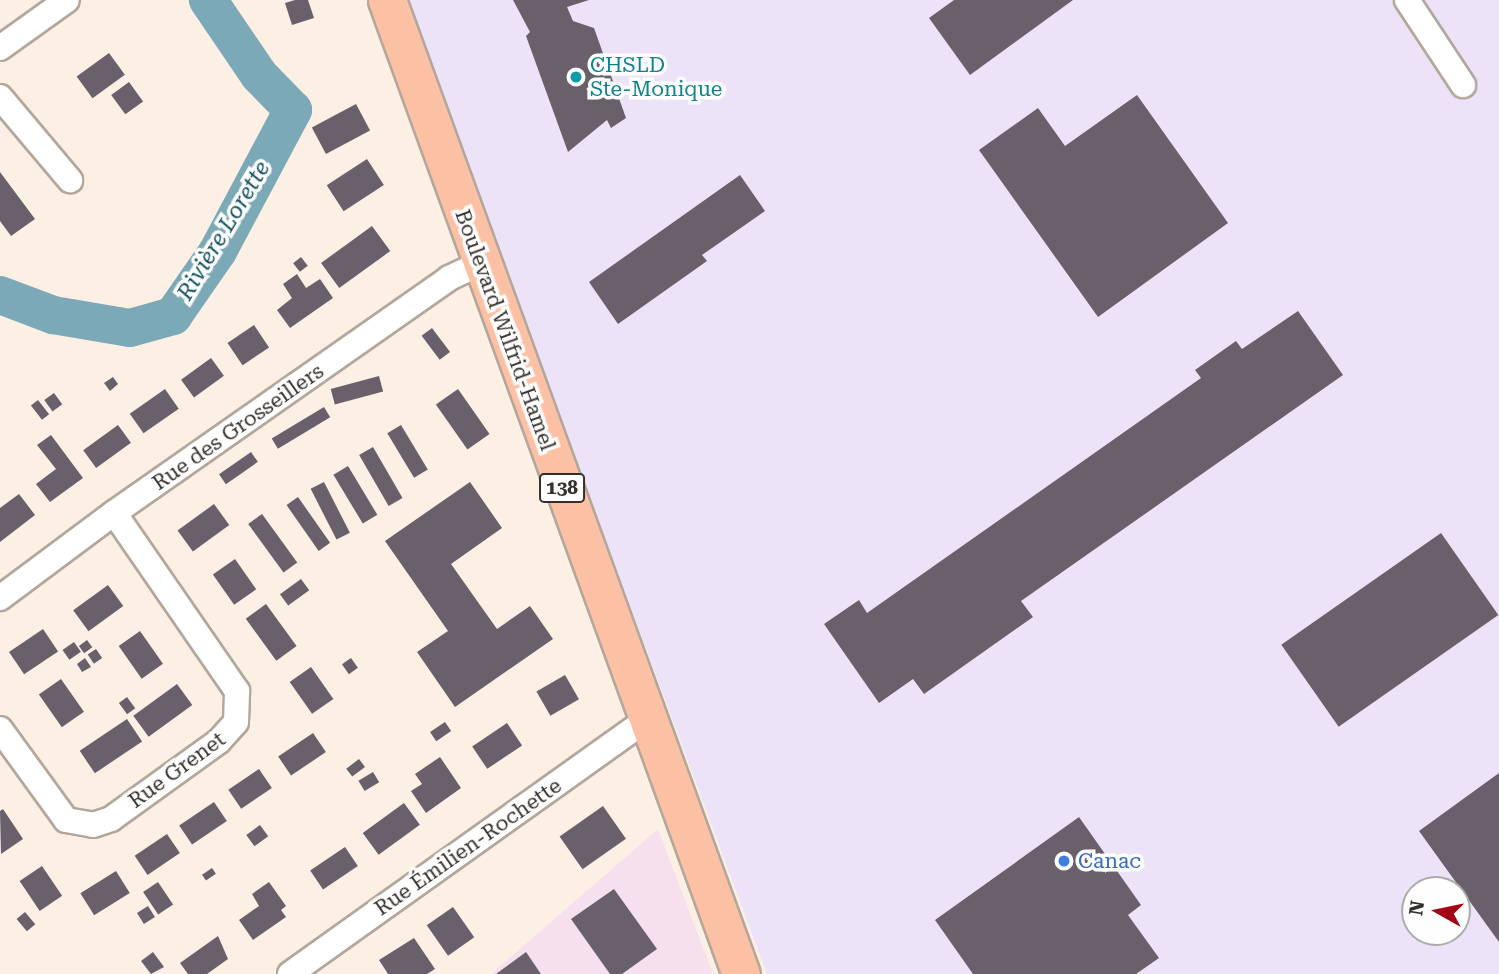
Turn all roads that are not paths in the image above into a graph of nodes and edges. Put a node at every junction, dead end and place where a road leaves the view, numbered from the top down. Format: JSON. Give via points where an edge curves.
{"nodes":[{"id":1,"x":67,"y":0,"type":"edge"},
{"id":2,"x":387,"y":0,"type":"edge"},
{"id":3,"x":1407,"y":0,"type":"edge"},
{"id":4,"x":0,"y":48,"type":"edge"},
{"id":5,"x":1463,"y":85,"type":"dead end"},
{"id":6,"x":0,"y":97,"type":"edge"},
{"id":7,"x":70,"y":180,"type":"dead end"},
{"id":8,"x":481,"y":263,"type":"junction"},
{"id":9,"x":114,"y":513,"type":"junction"},
{"id":10,"x":0,"y":598,"type":"edge"},
{"id":11,"x":646,"y":720,"type":"junction"},
{"id":12,"x":0,"y":729,"type":"edge"},
{"id":13,"x":290,"y":974,"type":"edge"},
{"id":14,"x":741,"y":974,"type":"edge"}],
"edges":[{"from":1,"to":4,"type":"street"},
{"from":2,"to":8,"type":"main road","name":"Boulevard Wilfrid-Hamel","number":"138"},
{"from":3,"to":5,"type":"street"},
{"from":6,"to":7,"type":"street"},
{"from":8,"to":9,"type":"street","name":"Rue des Grosseillers","via":[[449,278]]},
{"from":8,"to":11,"type":"main road","name":"Boulevard Wilfrid-Hamel","number":"138"},
{"from":9,"to":10,"type":"street","name":"Rue des Grosseillers"},
{"from":9,"to":12,"type":"street","name":"Rue Grenet","via":[[237,691],[236,722],[219,741],[111,818],[93,825],[66,820]]},
{"from":11,"to":13,"type":"street","name":"Rue Émilien-Rochette"},
{"from":11,"to":14,"type":"main road","name":"Boulevard Wilfrid-Hamel","number":"138"}]}
